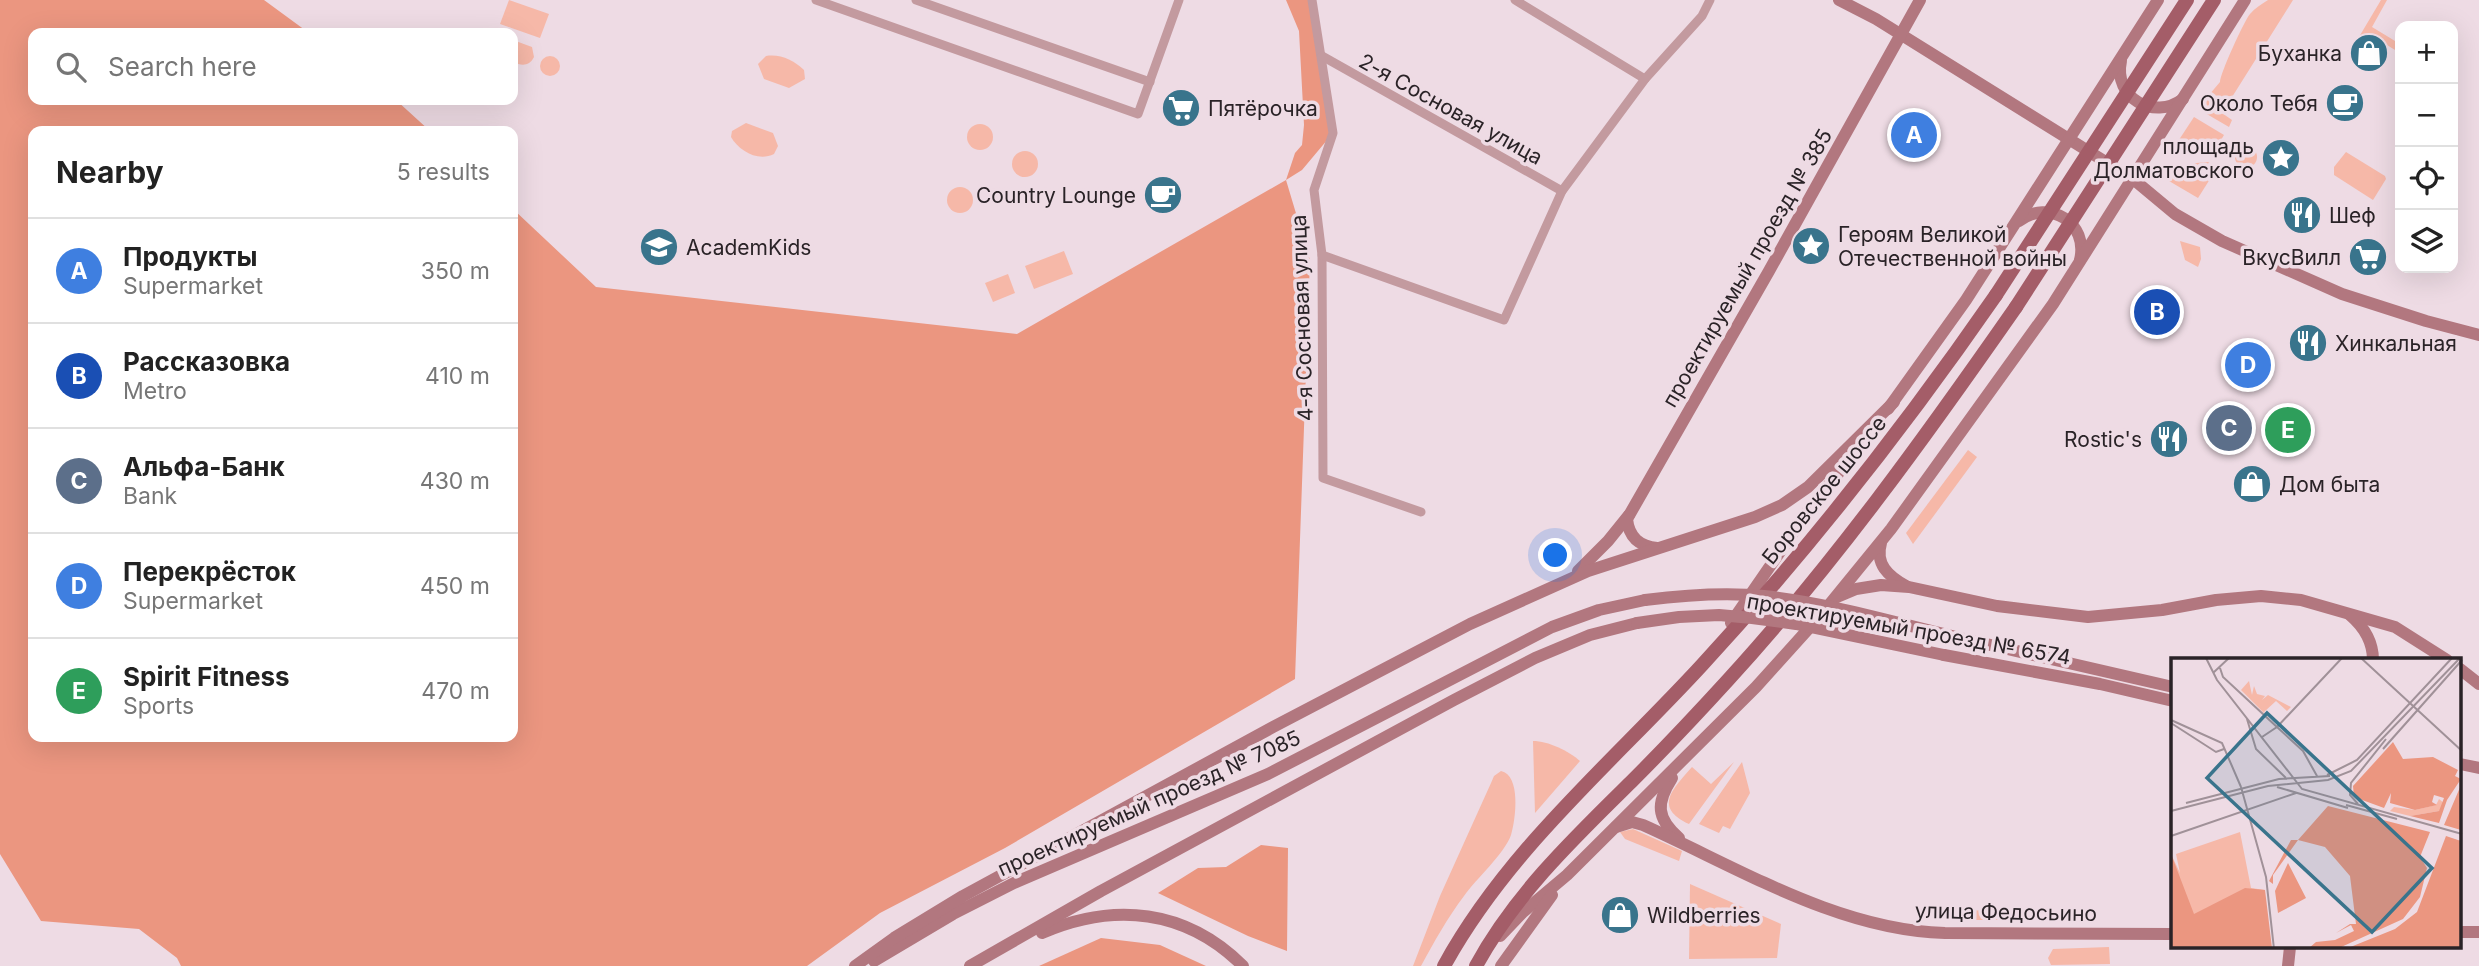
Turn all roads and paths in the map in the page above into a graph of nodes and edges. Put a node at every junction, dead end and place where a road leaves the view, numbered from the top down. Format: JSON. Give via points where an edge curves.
{"nodes":[{"id":1,"x":816,"y":0,"type":"edge"},
{"id":2,"x":916,"y":0,"type":"edge"},
{"id":3,"x":1179,"y":0,"type":"edge"},
{"id":4,"x":1312,"y":0,"type":"edge"},
{"id":5,"x":1515,"y":0,"type":"edge"},
{"id":6,"x":1710,"y":0,"type":"edge"},
{"id":7,"x":1839,"y":0,"type":"edge"},
{"id":8,"x":1920,"y":0,"type":"edge"},
{"id":9,"x":2158,"y":0,"type":"edge"},
{"id":10,"x":2187,"y":0,"type":"edge"},
{"id":11,"x":2214,"y":0,"type":"edge"},
{"id":12,"x":2245,"y":0,"type":"edge"},
{"id":13,"x":1902,"y":36,"type":"junction"},
{"id":14,"x":1322,"y":57,"type":"junction"},
{"id":15,"x":2122,"y":57,"type":"junction"},
{"id":16,"x":1645,"y":79,"type":"junction"},
{"id":17,"x":1150,"y":82,"type":"junction"},
{"id":18,"x":2187,"y":96,"type":"junction"},
{"id":19,"x":2069,"y":141,"type":"junction"},
{"id":20,"x":2133,"y":179,"type":"junction"},
{"id":21,"x":1562,"y":191,"type":"junction"},
{"id":22,"x":2012,"y":229,"type":"junction"},
{"id":23,"x":1322,"y":255,"type":"junction"},
{"id":24,"x":2076,"y":270,"type":"junction"},
{"id":25,"x":2479,"y":335,"type":"edge"},
{"id":26,"x":1894,"y":402,"type":"junction"},
{"id":27,"x":1421,"y":512,"type":"dead end"},
{"id":28,"x":1628,"y":517,"type":"junction"},
{"id":29,"x":1882,"y":539,"type":"junction"},
{"id":30,"x":1658,"y":548,"type":"junction"},
{"id":31,"x":1557,"y":584,"type":"junction"},
{"id":32,"x":1909,"y":587,"type":"junction"},
{"id":33,"x":1834,"y":599,"type":"junction"},
{"id":34,"x":1645,"y":600,"type":"joint"},
{"id":35,"x":2347,"y":613,"type":"junction"},
{"id":36,"x":1637,"y":623,"type":"joint"},
{"id":37,"x":2374,"y":658,"type":"edge"},
{"id":38,"x":2444,"y":658,"type":"edge"},
{"id":39,"x":2462,"y":671,"type":"edge"},
{"id":40,"x":2479,"y":684,"type":"edge"},
{"id":41,"x":2171,"y":687,"type":"edge"},
{"id":42,"x":1669,"y":701,"type":"junction"},
{"id":43,"x":2171,"y":701,"type":"edge"},
{"id":44,"x":1681,"y":763,"type":"junction"},
{"id":45,"x":1604,"y":835,"type":"junction"},
{"id":46,"x":1688,"y":845,"type":"junction"},
{"id":47,"x":1567,"y":875,"type":"junction"},
{"id":48,"x":2171,"y":934,"type":"edge"},
{"id":49,"x":2290,"y":948,"type":"edge"},
{"id":50,"x":987,"y":957,"type":"junction"},
{"id":51,"x":1478,"y":963,"type":"edge"},
{"id":52,"x":855,"y":966,"type":"edge"},
{"id":53,"x":865,"y":966,"type":"edge"},
{"id":54,"x":970,"y":966,"type":"edge"},
{"id":55,"x":1243,"y":966,"type":"edge"},
{"id":56,"x":1444,"y":966,"type":"edge"},
{"id":57,"x":1502,"y":966,"type":"edge"},
{"id":58,"x":2288,"y":966,"type":"edge"}],
"edges":[{"from":1,"to":17,"type":"street","via":[[1138,114]]},
{"from":2,"to":17,"type":"street"},
{"from":3,"to":17,"type":"street"},
{"from":4,"to":14,"type":"street","name":"4-я Сосновая улица"},
{"from":5,"to":16,"type":"street"},
{"from":6,"to":16,"type":"street","via":[[1702,16]]},
{"from":7,"to":13,"type":"main road"},
{"from":8,"to":13,"type":"main road","name":"проектируемый проезд № 385"},
{"from":9,"to":15,"type":"main road"},
{"from":10,"to":42,"type":"main road","name":"Боровское шоссе","bridge":true,"via":[[1929,391],[1857,486]]},
{"from":11,"to":51,"type":"main road","bridge":true,"via":[[2016,307],[1890,483],[1808,589],[1691,721],[1548,867]]},
{"from":12,"to":18,"type":"main road"},
{"from":13,"to":19,"type":"main road"},
{"from":13,"to":28,"type":"main road","name":"проектируемый проезд № 385"},
{"from":14,"to":21,"type":"street","name":"2-я Сосновая улица"},
{"from":14,"to":23,"type":"street","name":"4-я Сосновая улица","via":[[1333,133],[1314,190]]},
{"from":15,"to":18,"type":"main road","via":[[2121,81],[2128,95],[2140,104],[2164,108]]},
{"from":15,"to":19,"type":"main road"},
{"from":16,"to":21,"type":"street"},
{"from":18,"to":20,"type":"main road"},
{"from":19,"to":20,"type":"main road"},
{"from":19,"to":22,"type":"main road"},
{"from":20,"to":24,"type":"main road"},
{"from":20,"to":25,"type":"main road","via":[[2175,214],[2301,277],[2381,308]]},
{"from":21,"to":23,"type":"street","via":[[1504,320]]},
{"from":22,"to":24,"type":"main road","via":[[2038,212],[2054,212],[2068,219],[2081,239],[2082,255]]},
{"from":22,"to":26,"type":"main road"},
{"from":23,"to":27,"type":"street","name":"4-я Сосновая улица","via":[[1323,478]]},
{"from":24,"to":29,"type":"main road"},
{"from":26,"to":30,"type":"main road","via":[[1808,487],[1782,505]]},
{"from":26,"to":42,"type":"main road"},
{"from":28,"to":30,"type":"main road","via":[[1632,537],[1646,547]]},
{"from":28,"to":31,"type":"main road","name":"проектируемый проезд № 385","via":[[1591,560]]},
{"from":29,"to":32,"type":"main road","via":[[1879,551],[1884,570]]},
{"from":29,"to":33,"type":"main road"},
{"from":30,"to":31,"type":"main road"},
{"from":31,"to":52,"type":"main road","via":[[1469,624],[1261,733],[963,896]]},
{"from":32,"to":33,"type":"main road","via":[[1856,589]]},
{"from":32,"to":35,"type":"main road","via":[[1997,607],[2088,617],[2261,596],[2301,600]]},
{"from":33,"to":44,"type":"main road"},
{"from":34,"to":41,"type":"main road","name":"проектируемый проезд № 6574","bridge":true,"via":[[1689,594],[1765,596],[1808,603]]},
{"from":34,"to":53,"type":"main road","name":"проектируемый проезд № 7085","via":[[1552,627],[1268,774],[1014,883]]},
{"from":35,"to":37,"type":"main road","via":[[2364,629]]},
{"from":35,"to":38,"type":"main road","via":[[2395,627]]},
{"from":36,"to":43,"type":"main road","name":"проектируемый проезд № 6574","bridge":true,"via":[[1719,615],[1796,624]]},
{"from":36,"to":50,"type":"main road","name":"проектируемый проезд № 7085","via":[[1590,635],[1535,658]]},
{"from":39,"to":40,"type":"main road"},
{"from":42,"to":56,"type":"main road","name":"Боровское шоссе","via":[[1527,848],[1493,889]]},
{"from":44,"to":45,"type":"main road"},
{"from":44,"to":46,"type":"main road","via":[[1660,806],[1664,820]]},
{"from":45,"to":46,"type":"main road","name":"улица Федосьино","via":[[1632,822]]},
{"from":45,"to":47,"type":"main road"},
{"from":46,"to":48,"type":"main road","name":"улица Федосьино","via":[[1818,904],[1911,930]]},
{"from":47,"to":51,"type":"main road","via":[[1522,913]]},
{"from":47,"to":57,"type":"main road"},
{"from":49,"to":58,"type":"main road"},
{"from":50,"to":54,"type":"main road","name":"проектируемый проезд № 7085"},
{"from":50,"to":55,"type":"main road","via":[[1066,923],[1100,915],[1137,914],[1197,932]]}]}
